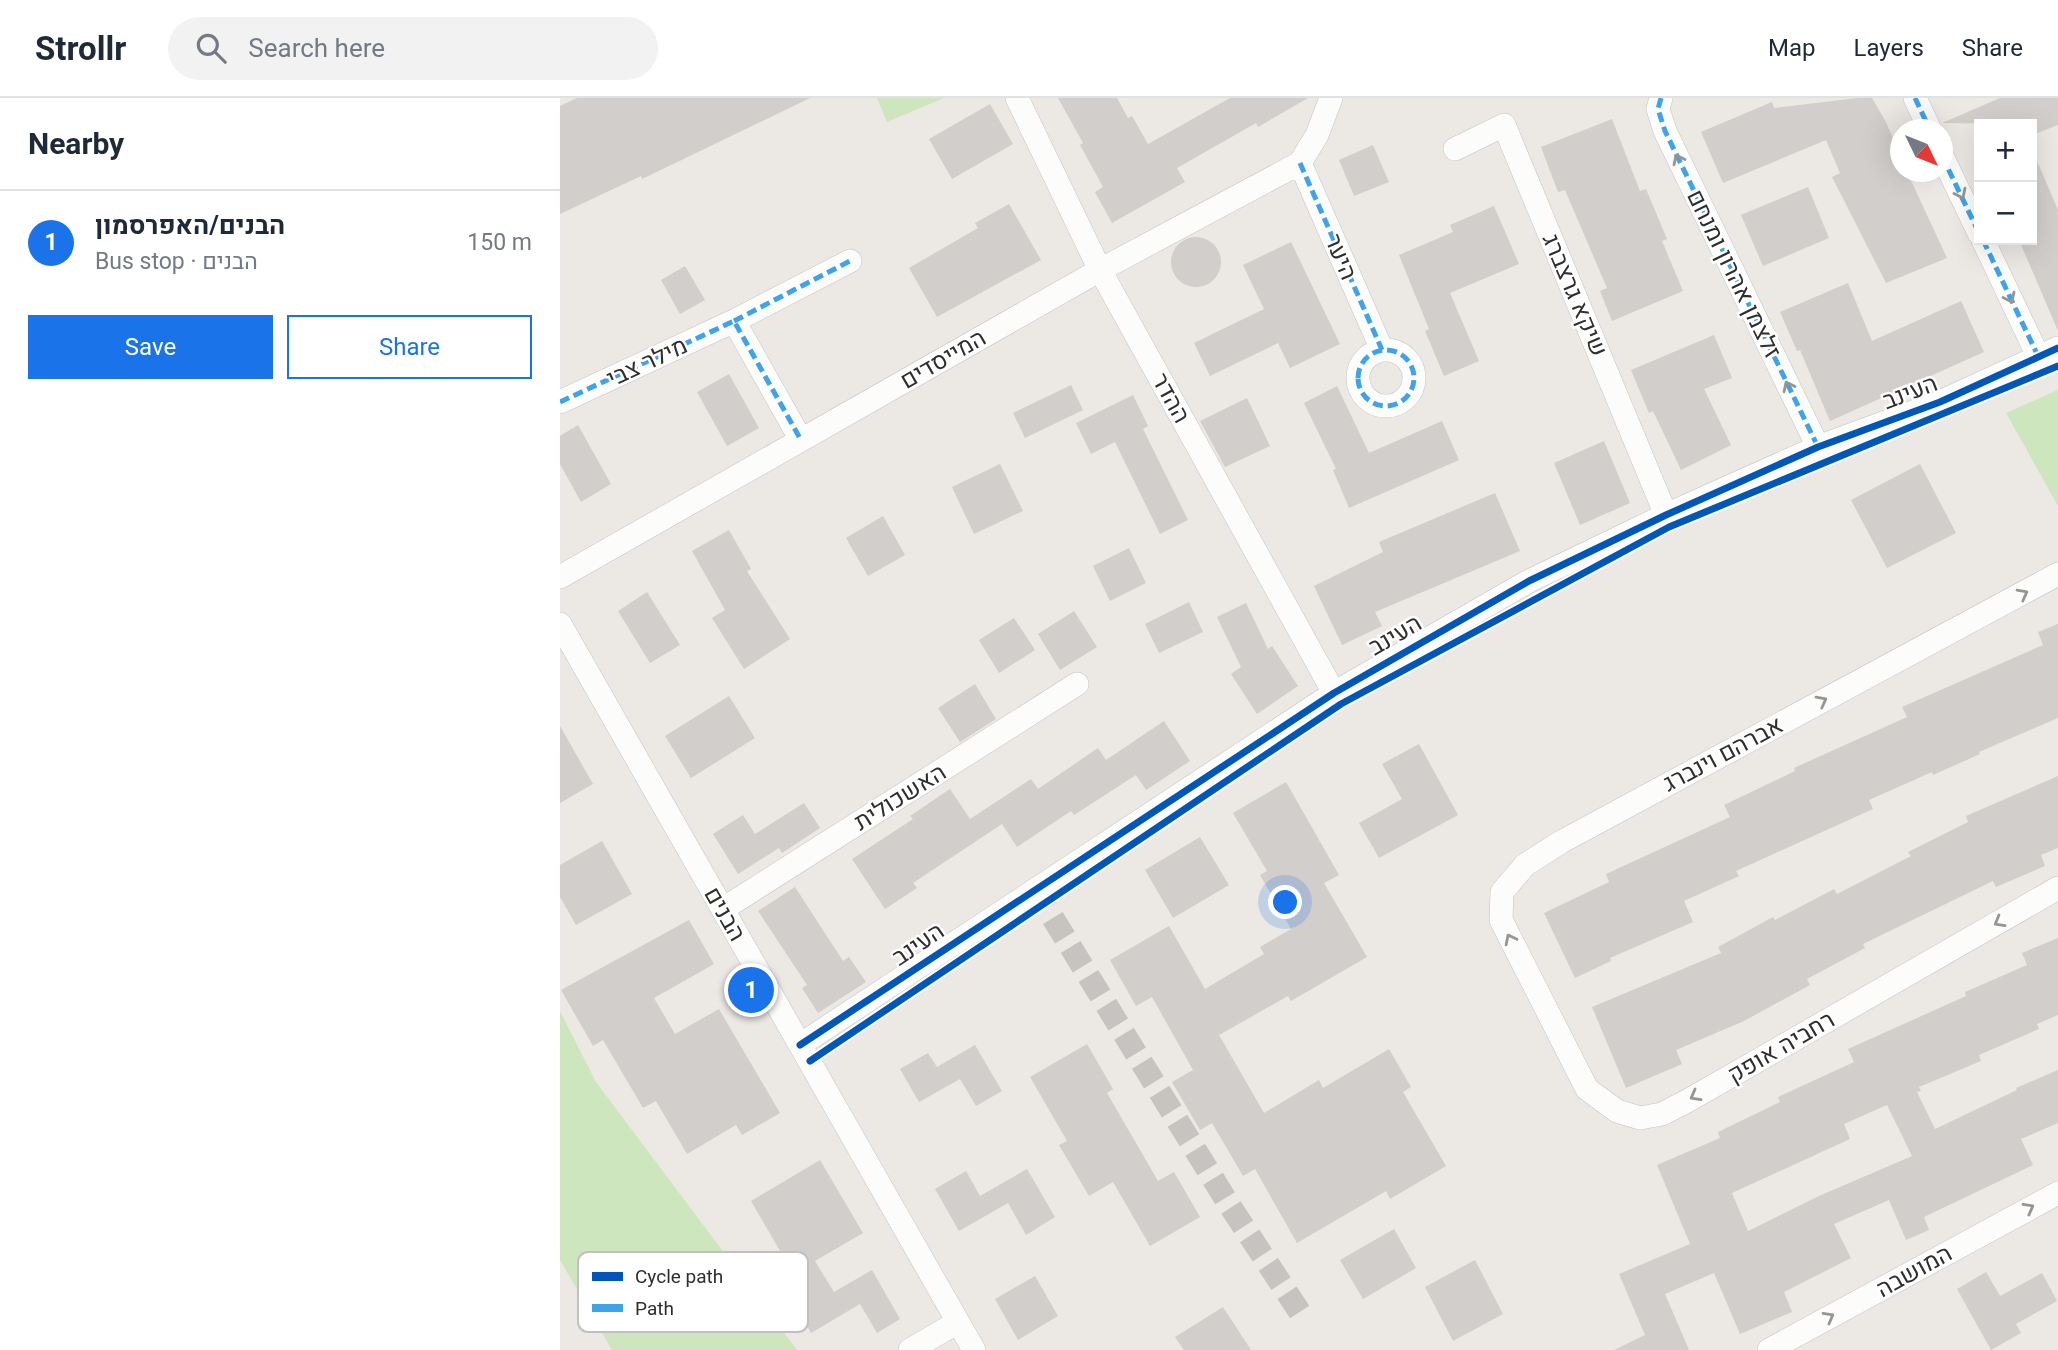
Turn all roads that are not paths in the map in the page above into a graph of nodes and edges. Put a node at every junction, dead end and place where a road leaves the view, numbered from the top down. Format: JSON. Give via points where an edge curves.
{"nodes":[{"id":1,"x":1017,"y":98,"type":"edge"},
{"id":2,"x":1331,"y":98,"type":"edge"},
{"id":3,"x":1661,"y":98,"type":"edge"},
{"id":4,"x":1915,"y":98,"type":"edge"},
{"id":5,"x":1925,"y":119,"type":"edge"},
{"id":6,"x":1455,"y":149,"type":"dead end"},
{"id":7,"x":1300,"y":163,"type":"junction"},
{"id":8,"x":1953,"y":179,"type":"edge"},
{"id":9,"x":1974,"y":223,"type":"edge"},
{"id":10,"x":1986,"y":245,"type":"edge"},
{"id":11,"x":850,"y":261,"type":"dead end"},
{"id":12,"x":1100,"y":270,"type":"junction"},
{"id":13,"x":734,"y":321,"type":"junction"},
{"id":14,"x":1382,"y":350,"type":"dead end"},
{"id":15,"x":2048,"y":352,"type":"edge"},
{"id":16,"x":560,"y":402,"type":"edge"},
{"id":17,"x":801,"y":440,"type":"junction"},
{"id":18,"x":1818,"y":447,"type":"junction"},
{"id":19,"x":1666,"y":515,"type":"junction"},
{"id":20,"x":2058,"y":575,"type":"edge"},
{"id":21,"x":560,"y":577,"type":"edge"},
{"id":22,"x":560,"y":624,"type":"edge"},
{"id":23,"x":1077,"y":684,"type":"dead end"},
{"id":24,"x":1334,"y":693,"type":"junction"},
{"id":25,"x":2058,"y":888,"type":"edge"},
{"id":26,"x":723,"y":909,"type":"junction"},
{"id":27,"x":1541,"y":1000,"type":"joint"},
{"id":28,"x":800,"y":1045,"type":"junction"},
{"id":29,"x":2058,"y":1193,"type":"edge"},
{"id":30,"x":958,"y":1322,"type":"junction"},
{"id":31,"x":910,"y":1350,"type":"edge"},
{"id":32,"x":974,"y":1350,"type":"edge"},
{"id":33,"x":1769,"y":1350,"type":"edge"}],
"edges":[{"from":1,"to":12,"type":"street","name":"ההדר"},
{"from":2,"to":7,"type":"street"},
{"from":18,"to":3,"type":"street","name":"זלצמן אהרון ומנחם","one_way":true,"via":[[1665,131],[1658,108]]},
{"from":4,"to":5,"type":"street"},
{"from":6,"to":19,"type":"street","name":"שיקא גרצברג","via":[[1504,125]]},
{"from":7,"to":12,"type":"street","name":"המייסדים"},
{"from":7,"to":14,"type":"street","name":"היער"},
{"from":8,"to":9,"type":"street","one_way":true},
{"from":10,"to":15,"type":"street","one_way":true},
{"from":11,"to":13,"type":"street","name":"מילר צבי"},
{"from":12,"to":17,"type":"street","name":"המייסדים"},
{"from":12,"to":24,"type":"street","name":"ההדר"},
{"from":13,"to":16,"type":"street","name":"מילר צבי"},
{"from":13,"to":17,"type":"street"},
{"from":15,"to":18,"type":"street","name":"העינב","via":[[1940,402]]},
{"from":17,"to":21,"type":"street","name":"המייסדים"},
{"from":18,"to":19,"type":"street","name":"העינב"},
{"from":19,"to":24,"type":"street","name":"העינב","via":[[1529,581]]},
{"from":27,"to":20,"type":"street","name":"אברהם וינברג","one_way":true,"via":[[1501,920],[1502,892],[1525,865]]},
{"from":22,"to":26,"type":"street","name":"הבנים"},
{"from":23,"to":26,"type":"street","name":"האשכולית"},
{"from":24,"to":28,"type":"street","name":"העינב"},
{"from":25,"to":27,"type":"street","name":"רחביה אופק","one_way":true,"via":[[1662,1114],[1640,1118],[1617,1111],[1587,1089]]},
{"from":26,"to":28,"type":"street","name":"הבנים"},
{"from":28,"to":30,"type":"street","name":"הבנים"},
{"from":33,"to":29,"type":"street","name":"המושבה","one_way":true},
{"from":30,"to":31,"type":"street"},
{"from":30,"to":32,"type":"street","name":"הבנים"}]}
